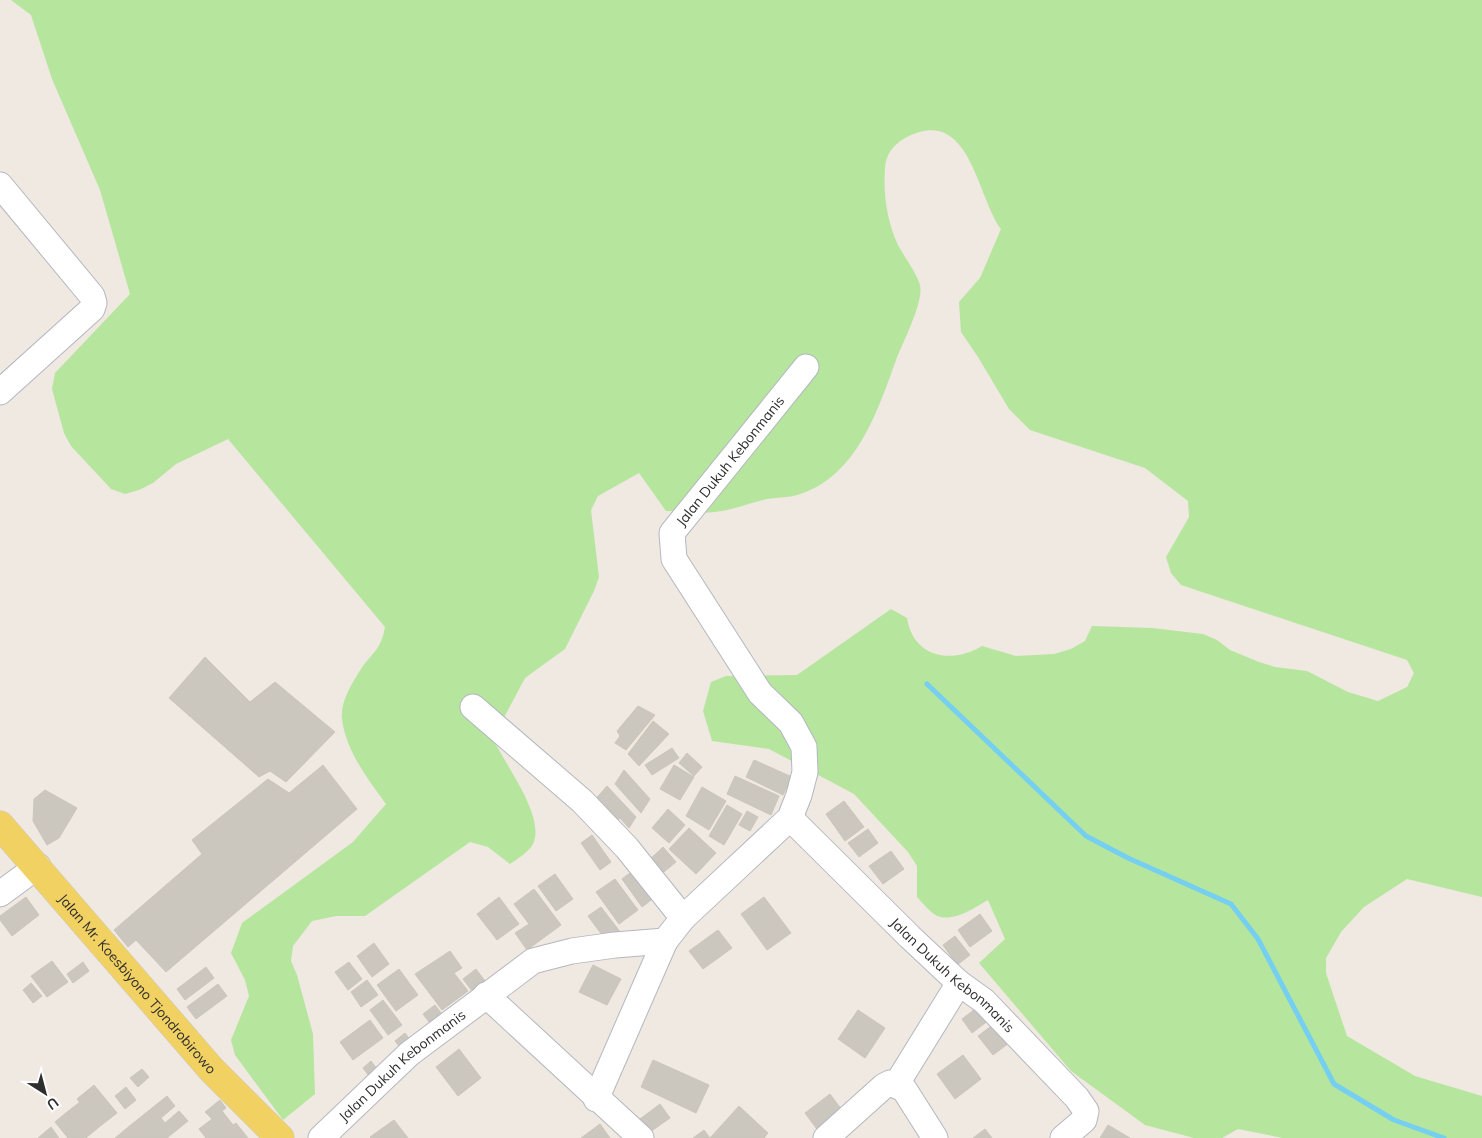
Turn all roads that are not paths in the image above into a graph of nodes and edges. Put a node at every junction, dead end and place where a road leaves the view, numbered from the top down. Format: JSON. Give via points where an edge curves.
{"nodes":[{"id":1,"x":0,"y":185,"type":"edge"},
{"id":2,"x":806,"y":367,"type":"dead end"},
{"id":3,"x":4,"y":381,"type":"edge"},
{"id":4,"x":473,"y":707,"type":"dead end"},
{"id":5,"x":790,"y":818,"type":"junction"},
{"id":6,"x":0,"y":825,"type":"edge"},
{"id":7,"x":38,"y":866,"type":"junction"},
{"id":8,"x":0,"y":894,"type":"edge"},
{"id":9,"x":683,"y":918,"type":"junction"},
{"id":10,"x":665,"y":941,"type":"junction"},
{"id":11,"x":959,"y":983,"type":"junction"},
{"id":12,"x":486,"y":995,"type":"junction"},
{"id":13,"x":896,"y":1085,"type":"junction"},
{"id":14,"x":596,"y":1098,"type":"junction"},
{"id":15,"x":280,"y":1138,"type":"edge"},
{"id":16,"x":321,"y":1138,"type":"edge"},
{"id":17,"x":641,"y":1138,"type":"edge"},
{"id":18,"x":826,"y":1138,"type":"edge"},
{"id":19,"x":935,"y":1138,"type":"edge"},
{"id":20,"x":1063,"y":1138,"type":"edge"}],
"edges":[{"from":1,"to":3,"type":"street","via":[[92,296],[94,303],[92,309]]},
{"from":2,"to":5,"type":"street","name":"Jalan Dukuh Kebonmanis","via":[[672,533],[674,559],[760,693],[791,723],[804,747],[805,772]]},
{"from":4,"to":9,"type":"street","via":[[582,801],[627,848]]},
{"from":5,"to":9,"type":"street","name":"Jalan Dukuh Kebonmanis"},
{"from":5,"to":11,"type":"street","name":"Jalan Dukuh Kebonmanis"},
{"from":6,"to":7,"type":"main road","name":"Jalan Mr. Koesbiyono Tjondrobirowo"},
{"from":7,"to":8,"type":"street"},
{"from":7,"to":15,"type":"main road","name":"Jalan Mr. Koesbiyono Tjondrobirowo","via":[[211,1069]]},
{"from":9,"to":10,"type":"street","name":"Jalan Dukuh Kebonmanis"},
{"from":10,"to":12,"type":"street","name":"Jalan Dukuh Kebonmanis","via":[[589,948],[533,961]]},
{"from":10,"to":14,"type":"street","name":"Jalan Dukuh Kebonmanis"},
{"from":11,"to":13,"type":"street"},
{"from":11,"to":20,"type":"street","name":"Jalan Dukuh Kebonmanis","via":[[984,1001],[1082,1104],[1086,1111],[1084,1120]]},
{"from":12,"to":14,"type":"street"},
{"from":12,"to":16,"type":"street","name":"Jalan Dukuh Kebonmanis","via":[[409,1054]]},
{"from":13,"to":18,"type":"street","via":[[884,1086]]},
{"from":13,"to":19,"type":"street","via":[[904,1089]]},
{"from":14,"to":17,"type":"street"}]}
